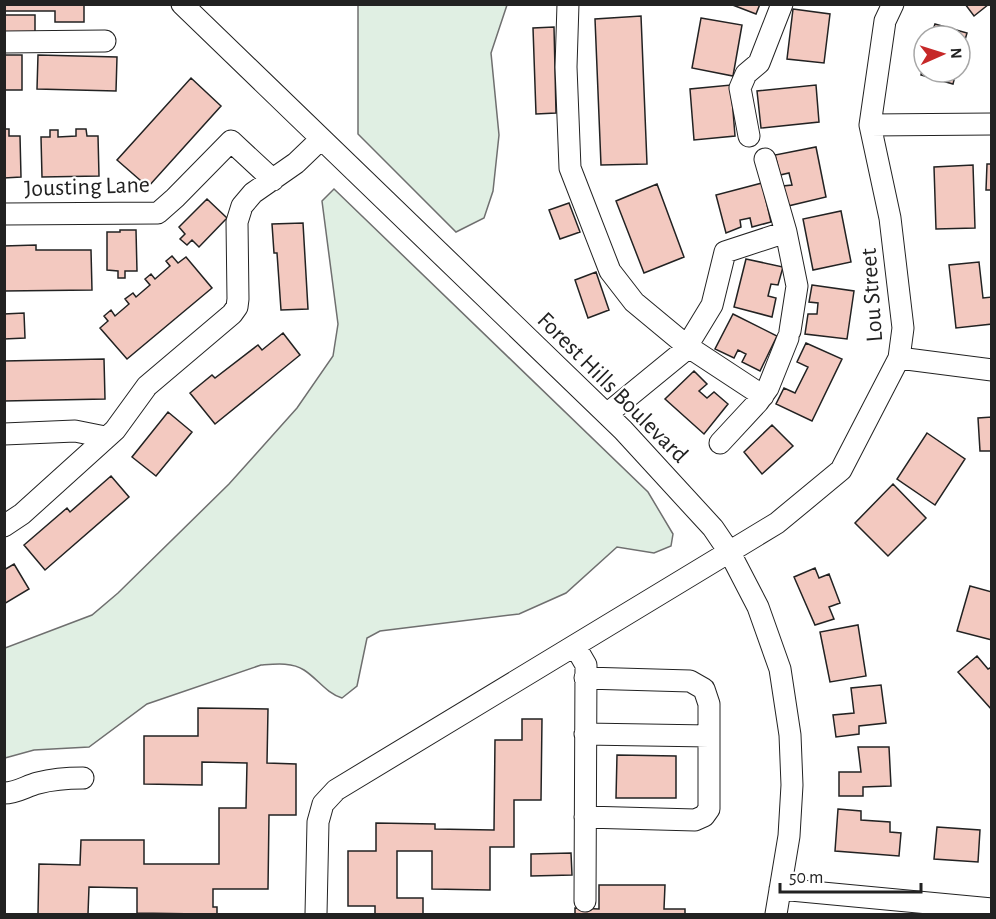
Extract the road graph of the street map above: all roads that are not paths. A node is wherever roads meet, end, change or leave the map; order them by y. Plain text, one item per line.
1 (182, 4) edge
2 (568, 4) edge
3 (782, 4) edge
4 (893, 4) edge
5 (105, 41) dead end
6 (4, 42) edge
7 (992, 124) edge
8 (870, 125) junction
9 (749, 136) dead end
10 (321, 139) junction
11 (765, 159) dead end
12 (273, 180) junction
13 (4, 214) edge
14 (786, 232) junction
15 (687, 346) junction
16 (899, 358) junction
17 (992, 370) edge
18 (763, 396) junction
19 (608, 414) junction
20 (4, 434) edge
21 (105, 437) junction
22 (720, 443) dead end
23 (6, 519) edge
24 (730, 553) junction
25 (575, 646) junction
26 (585, 678) junction
27 (585, 734) junction
28 (709, 736) junction
29 (82, 778) dead end
30 (4, 793) edge
31 (585, 817) junction
32 (780, 889) junction
33 (585, 901) dead end
34 (992, 909) edge
35 (314, 914) edge
36 (776, 915) edge

1 - 10 street, Forest Hills Boulevard
2 - 15 street
3 - 9 street
4 - 8 street, Lou Street
5 - 6 street
7 - 8 street
8 - 16 street, Lou Street
10 - 12 street
10 - 19 street, Forest Hills Boulevard
11 - 14 street
12 - 13 street, Jousting Lane
12 - 21 street
14 - 15 street
14 - 18 street
15 - 18 street
15 - 19 street
16 - 17 street
16 - 24 street, Lou Street
18 - 22 street
19 - 24 street, Forest Hills Boulevard
20 - 21 street
21 - 23 street
24 - 25 street, Lou Street
24 - 32 street, Forest Hills Boulevard
25 - 26 street
25 - 35 street, Lou Street
26 - 27 street
26 - 28 street
27 - 28 street
27 - 31 street
28 - 31 street
29 - 30 street
31 - 33 street
32 - 34 street
32 - 36 street, Forest Hills Boulevard

